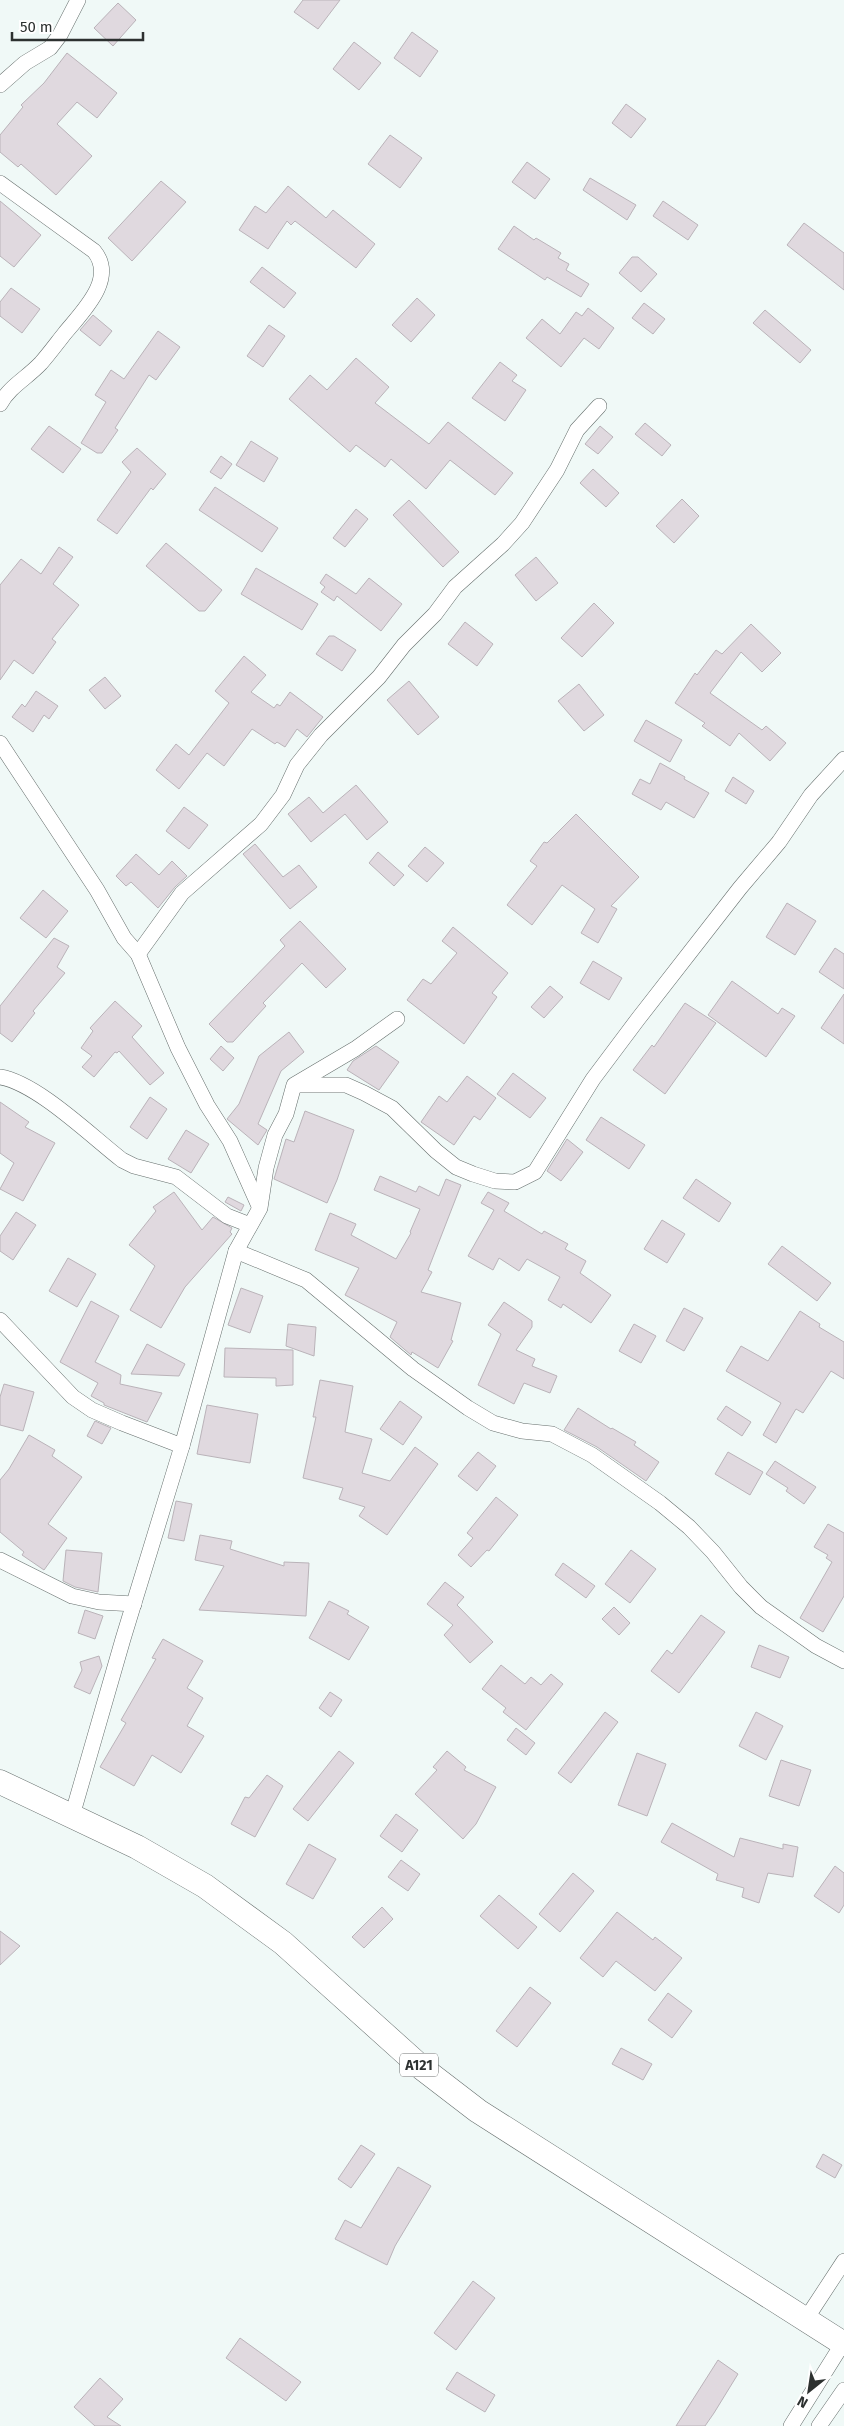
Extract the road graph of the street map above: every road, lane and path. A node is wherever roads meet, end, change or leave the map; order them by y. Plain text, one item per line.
1 (78, 0) edge
2 (0, 85) edge
3 (0, 183) edge
4 (0, 404) edge
5 (599, 406) dead end
6 (0, 743) edge
7 (844, 759) edge
8 (138, 954) junction
9 (397, 1019) dead end
10 (0, 1077) edge
11 (294, 1085) junction
12 (260, 1208) junction
13 (250, 1225) junction
14 (236, 1251) junction
15 (0, 1320) edge
16 (182, 1446) junction
17 (0, 1560) edge
18 (134, 1604) junction
19 (844, 1661) edge
20 (0, 1782) edge
21 (72, 1816) junction
22 (844, 2260) edge
23 (806, 2318) junction
24 (844, 2344) edge
25 (844, 2390) edge
26 (791, 2426) edge
27 (819, 2426) edge

1 - 2 street
3 - 4 street
5 - 8 street
6 - 8 street
7 - 11 street
8 - 12 street
9 - 11 street
10 - 13 street
11 - 12 street
12 - 13 street
13 - 14 street
14 - 16 street
14 - 19 street
15 - 16 street
16 - 18 street
17 - 18 street
18 - 21 street
20 - 21 main road, A121
21 - 23 main road, A121
22 - 23 street
23 - 24 main road, A121
24 - 26 street
25 - 27 street

